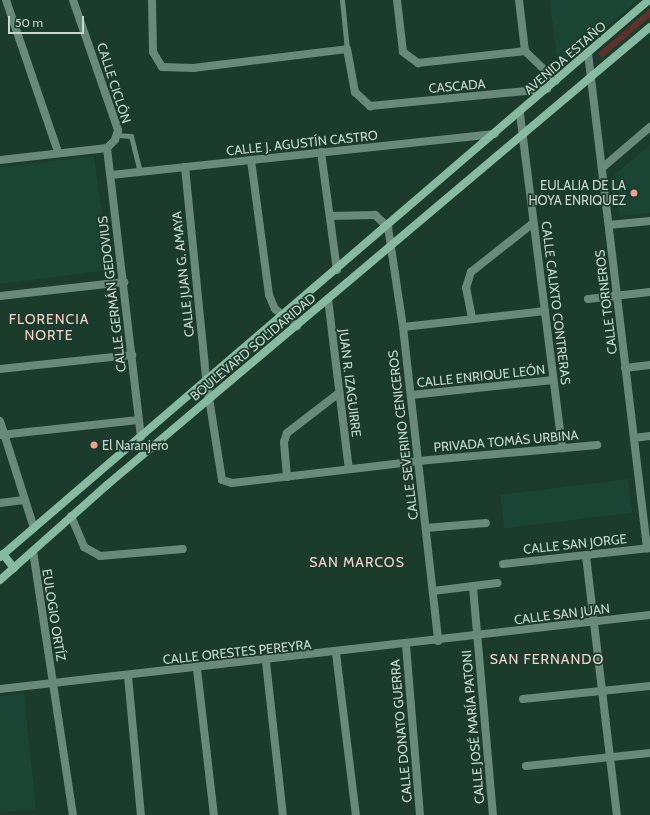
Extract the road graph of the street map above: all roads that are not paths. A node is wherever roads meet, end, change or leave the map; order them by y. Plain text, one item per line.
1 (6, 0) edge
2 (73, 0) edge
3 (152, 0) edge
4 (342, 0) edge
5 (398, 0) edge
6 (518, 0) edge
7 (649, 0) edge
8 (650, 27) edge
9 (347, 49) junction
10 (526, 51) junction
11 (588, 53) junction
12 (591, 77) junction
13 (556, 81) junction
14 (547, 89) junction
15 (520, 114) junction
16 (650, 127) edge
17 (522, 132) junction
18 (117, 134) junction
19 (496, 134) junction
20 (107, 148) junction
21 (58, 152) junction
22 (321, 152) junction
23 (0, 160) edge
24 (251, 160) junction
25 (185, 167) junction
26 (602, 168) junction
27 (140, 172) junction
28 (111, 175) junction
29 (330, 216) junction
30 (650, 221) edge
31 (533, 223) junction
32 (608, 225) junction
33 (388, 227) junction
34 (391, 246) junction
35 (337, 270) junction
36 (124, 282) junction
37 (650, 292) edge
38 (0, 296) edge
39 (617, 296) junction
40 (328, 299) junction
41 (588, 299) dead end
42 (545, 311) junction
43 (282, 315) junction
44 (472, 318) junction
45 (297, 326) junction
46 (403, 326) junction
47 (132, 355) junction
48 (650, 365) edge
49 (625, 368) junction
50 (0, 369) edge
51 (206, 379) junction
52 (553, 380) junction
53 (339, 392) junction
54 (411, 395) junction
55 (210, 398) junction
56 (138, 420) junction
57 (0, 421) edge
58 (2, 435) edge
59 (650, 436) edge
60 (141, 437) junction
61 (634, 438) junction
62 (597, 445) dead end
63 (562, 448) junction
64 (418, 461) junction
65 (349, 469) junction
66 (98, 474) junction
67 (287, 477) junction
68 (107, 484) junction
69 (24, 500) junction
70 (0, 503) edge
71 (71, 516) junction
72 (486, 523) dead end
73 (34, 528) junction
74 (426, 528) junction
75 (648, 548) edge
76 (183, 549) dead end
77 (33, 551) junction
78 (2, 556) edge
79 (586, 556) junction
80 (503, 564) dead end
81 (14, 568) junction
82 (0, 580) edge
83 (498, 583) dead end
84 (473, 587) junction
85 (433, 591) junction
86 (650, 616) edge
87 (594, 622) junction
88 (477, 637) junction
89 (438, 641) junction
90 (406, 645) junction
91 (336, 653) junction
92 (266, 662) junction
93 (197, 669) junction
94 (128, 676) junction
95 (55, 682) junction
96 (650, 686) edge
97 (0, 689) edge
98 (602, 692) junction
99 (523, 699) dead end
100 (650, 753) edge
101 (609, 757) junction
102 (526, 766) dead end
103 (73, 815) edge
104 (142, 815) edge
105 (214, 815) edge
106 (283, 815) edge
107 (356, 815) edge
108 (420, 815) edge
109 (493, 815) edge
110 (617, 815) edge

1 - 21 street
2 - 18 street, CALLE CICLÓN
3 - 9 street
4 - 9 lane
5 - 10 street
6 - 10 street
7 - 11 main road, AVENIDA ESTAÑO
8 - 12 main road
9 - 14 street, CASCADA
10 - 13 street
11 - 12 street, CALLE TORNEROS
11 - 13 main road, AVENIDA ESTAÑO
12 - 17 main road
12 - 26 street, CALLE TORNEROS
13 - 14 main road, AVENIDA ESTAÑO
14 - 15 main road, AVENIDA ESTAÑO
15 - 17 street, CALLE CALIXTO CONTRERAS
15 - 19 main road, AVENIDA ESTAÑO
16 - 26 street
17 - 31 street, CALLE CALIXTO CONTRERAS
17 - 34 main road, BOULEVARD SOLIDARIDAD
18 - 20 street, CALLE CICLÓN
18 - 27 lane
19 - 22 street, CALLE J. AGUSTÍN CASTRO
19 - 33 main road, BOULEVARD SOLIDARIDAD
20 - 21 street
20 - 28 street, CALLE GERMÁN GEDOVIUS
21 - 23 street
22 - 24 street, CALLE J. AGUSTÍN CASTRO
22 - 29 street
24 - 25 street, CALLE J. AGUSTÍN CASTRO
24 - 43 street
25 - 27 street, CALLE J. AGUSTÍN CASTRO
25 - 51 street, CALLE JUAN G. AMAYA
26 - 32 street, CALLE TORNEROS
27 - 28 street, CALLE J. AGUSTÍN CASTRO
28 - 36 street, CALLE GERMÁN GEDOVIUS
29 - 33 street
29 - 35 street
30 - 32 street
31 - 42 street, CALLE CALIXTO CONTRERAS
31 - 44 street
32 - 39 street, CALLE TORNEROS
33 - 34 street, CALLE SEVERINO CENICEROS
33 - 35 main road, BOULEVARD SOLIDARIDAD
34 - 40 main road, BOULEVARD SOLIDARIDAD
34 - 46 street, CALLE SEVERINO CENICEROS
35 - 43 main road, BOULEVARD SOLIDARIDAD
36 - 38 street
36 - 47 street, CALLE GERMÁN GEDOVIUS
37 - 39 street
39 - 41 street
39 - 49 street, CALLE TORNEROS
40 - 45 main road, BOULEVARD SOLIDARIDAD
40 - 53 street, JUAN R. IZAGUIRRE
42 - 44 street
42 - 52 street, CALLE CALIXTO CONTRERAS
43 - 45 street
43 - 51 main road, BOULEVARD SOLIDARIDAD
44 - 46 street
45 - 55 main road, BOULEVARD SOLIDARIDAD
46 - 54 street, CALLE SEVERINO CENICEROS
47 - 50 street
47 - 56 street, CALLE GERMÁN GEDOVIUS
48 - 49 street
49 - 61 street, CALLE TORNEROS
51 - 55 street, CALLE JUAN G. AMAYA
51 - 60 main road, BOULEVARD SOLIDARIDAD
52 - 54 street, CALLE ENRIQUE LEÓN
52 - 63 street, CALLE CALIXTO CONTRERAS
53 - 65 street, JUAN R. IZAGUIRRE
53 - 67 street
54 - 64 street, CALLE SEVERINO CENICEROS
55 - 67 street, CALLE JUAN G. AMAYA
55 - 68 main road, BOULEVARD SOLIDARIDAD
56 - 58 street
56 - 60 street, CALLE GERMÁN GEDOVIUS
57 - 58 street
58 - 69 street
59 - 61 street
60 - 66 main road, BOULEVARD SOLIDARIDAD
61 - 75 street, CALLE TORNEROS
62 - 63 street, PRIVADA TOMÁS URBINA
63 - 64 street, PRIVADA TOMÁS URBINA
64 - 65 street, PRIVADA TOMÁS URBINA
64 - 74 street, CALLE SEVERINO CENICEROS
65 - 67 street, PRIVADA TOMÁS URBINA
66 - 68 main road
66 - 73 main road, BOULEVARD SOLIDARIDAD
68 - 71 main road, BOULEVARD SOLIDARIDAD
69 - 70 street
69 - 73 street
71 - 76 street
71 - 77 main road, BOULEVARD SOLIDARIDAD
72 - 74 street
73 - 78 main road, BOULEVARD SOLIDARIDAD
74 - 85 street, CALLE SEVERINO CENICEROS
75 - 79 street, CALLE SAN JORGE
77 - 81 main road, BOULEVARD SOLIDARIDAD
77 - 95 street, EULOGIO ORTÍZ
78 - 81 main road
79 - 80 street, CALLE SAN JORGE
79 - 87 street
81 - 82 main road, BOULEVARD SOLIDARIDAD
83 - 84 street
84 - 85 street
84 - 88 street, CALLE JOSÉ MARÍA PATONI
85 - 89 street, CALLE SEVERINO CENICEROS
86 - 87 street, CALLE SAN JUAN
87 - 88 street, CALLE SAN JUAN
87 - 98 street
88 - 89 street, CALLE ORESTES PEREYRA
88 - 109 street, CALLE JOSÉ MARÍA PATONI
89 - 90 street, CALLE ORESTES PEREYRA
90 - 91 street, CALLE ORESTES PEREYRA
90 - 108 street, CALLE DONATO GUERRA
91 - 92 street, CALLE ORESTES PEREYRA
91 - 107 street
92 - 93 street, CALLE ORESTES PEREYRA
92 - 106 street
93 - 94 street, CALLE ORESTES PEREYRA
93 - 105 street
94 - 95 street, CALLE ORESTES PEREYRA
94 - 104 street
95 - 97 street, CALLE ORESTES PEREYRA
95 - 103 street, EULOGIO ORTÍZ
96 - 98 street
98 - 99 street
98 - 101 street
100 - 101 street
101 - 102 street
101 - 110 street

